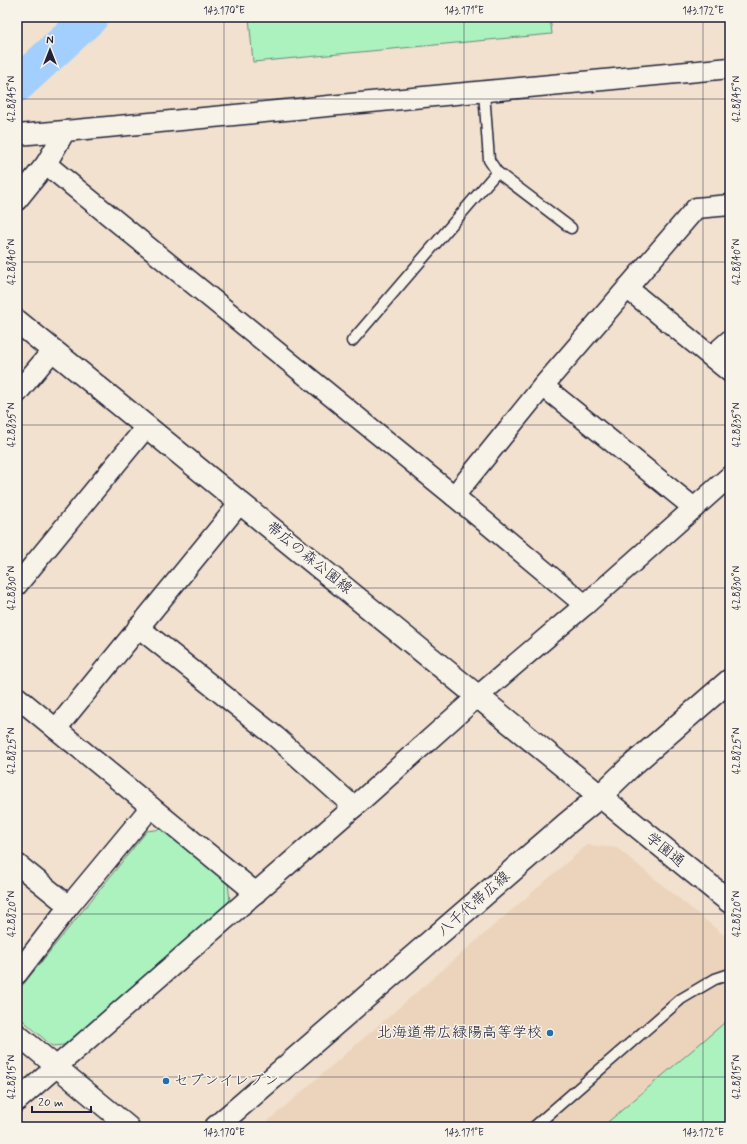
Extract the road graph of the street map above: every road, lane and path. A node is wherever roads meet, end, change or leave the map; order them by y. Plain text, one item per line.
1 (730, 68) edge
2 (484, 92) junction
3 (65, 131) junction
4 (17, 135) edge
5 (46, 164) junction
6 (497, 172) junction
7 (17, 200) edge
8 (730, 205) edge
9 (571, 228) dead end
10 (627, 288) junction
11 (17, 321) edge
12 (730, 340) edge
13 (352, 341) dead end
14 (53, 350) junction
15 (712, 356) junction
16 (730, 372) edge
17 (543, 386) junction
18 (17, 393) edge
19 (147, 426) junction
20 (730, 476) edge
21 (454, 496) junction
22 (240, 503) junction
23 (694, 508) junction
24 (17, 585) edge
25 (585, 605) junction
26 (138, 627) junction
27 (730, 680) edge
28 (478, 696) junction
29 (17, 697) edge
30 (56, 729) junction
31 (599, 797) junction
32 (151, 807) junction
33 (354, 807) junction
34 (17, 864) edge
35 (256, 893) junction
36 (727, 894) edge
37 (69, 906) junction
38 (17, 974) edge
39 (730, 974) edge
40 (17, 1034) edge
41 (56, 1068) junction
42 (17, 1101) edge
43 (129, 1127) edge
44 (216, 1127) edge
45 (534, 1127) edge

1 - 2 street
2 - 3 street
2 - 6 lane
3 - 4 street
3 - 5 street
5 - 7 street
5 - 21 street
6 - 9 lane
6 - 13 lane
8 - 10 street
10 - 15 street
10 - 17 street
11 - 14 main road, 帯広の森公園線
12 - 15 street
14 - 18 street
14 - 19 main road, 帯広の森公園線
15 - 16 street
17 - 21 street
17 - 23 street
19 - 22 main road, 帯広の森公園線
19 - 24 street
20 - 23 street
21 - 25 street
22 - 26 street
22 - 28 main road, 帯広の森公園線
23 - 25 street
25 - 28 street
26 - 30 street
26 - 33 street
27 - 31 main road, 八千代帯広線
28 - 31 main road, 帯広の森公園線
28 - 33 street
29 - 30 street
30 - 32 street
31 - 36 main road, 学園通
31 - 44 main road, 八千代帯広線
32 - 35 street
32 - 37 street
33 - 35 street
34 - 37 street
35 - 41 street
37 - 38 street
39 - 45 lane
40 - 41 street
41 - 42 street
41 - 43 street

